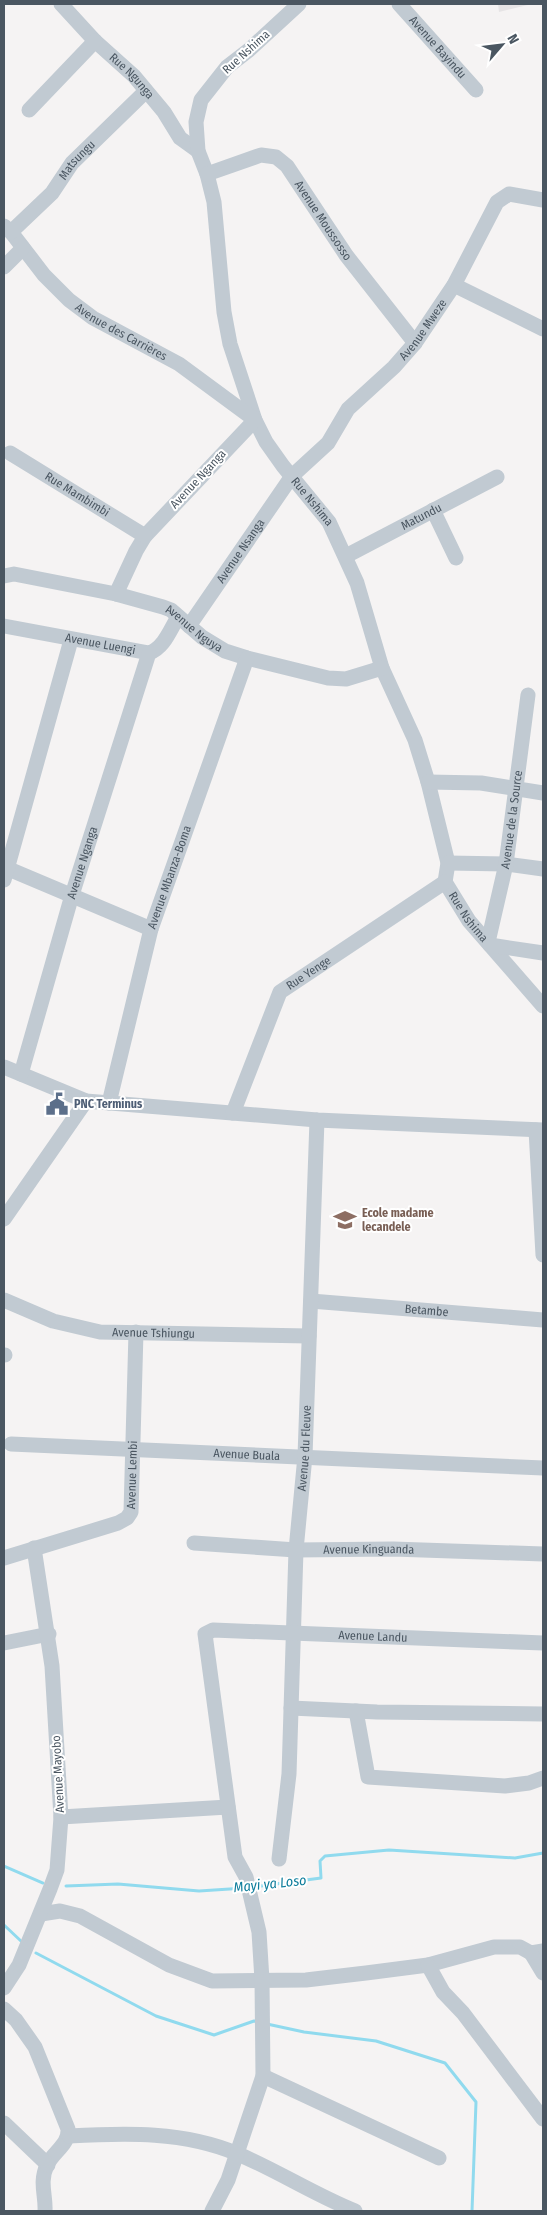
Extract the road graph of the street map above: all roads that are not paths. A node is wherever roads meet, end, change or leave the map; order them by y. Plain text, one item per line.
1 (62, 4) edge
2 (299, 4) edge
3 (400, 4) edge
4 (95, 41) junction
5 (476, 90) dead end
6 (146, 91) junction
7 (29, 110) dead end
8 (198, 151) junction
9 (207, 174) junction
10 (543, 200) edge
11 (7, 229) edge
12 (23, 248) junction
13 (4, 267) edge
14 (454, 285) junction
15 (543, 329) edge
16 (415, 343) junction
17 (255, 420) junction
18 (10, 453) dead end
19 (292, 476) junction
20 (498, 477) dead end
21 (433, 510) junction
22 (145, 536) junction
23 (346, 556) junction
24 (456, 558) dead end
25 (4, 576) edge
26 (116, 594) junction
27 (184, 622) junction
28 (4, 626) edge
29 (71, 640) junction
30 (149, 653) junction
31 (247, 658) junction
32 (382, 668) junction
33 (528, 695) dead end
34 (428, 782) junction
35 (516, 788) junction
36 (543, 793) edge
37 (448, 863) junction
38 (506, 864) junction
39 (543, 870) edge
40 (5, 872) edge
41 (445, 882) junction
42 (72, 895) junction
43 (151, 928) junction
44 (489, 943) junction
45 (543, 953) edge
46 (543, 1006) edge
47 (4, 1067) edge
48 (22, 1074) junction
49 (86, 1101) junction
50 (109, 1103) junction
51 (233, 1113) junction
52 (317, 1120) junction
53 (540, 1130) edge
54 (4, 1219) edge
55 (543, 1255) edge
56 (4, 1300) edge
57 (311, 1301) junction
58 (543, 1320) edge
59 (136, 1332) junction
60 (309, 1336) junction
61 (11, 1444) dead end
62 (132, 1449) junction
63 (305, 1456) junction
64 (543, 1468) edge
65 (194, 1544) dead end
66 (34, 1548) junction
67 (296, 1550) junction
68 (543, 1554) edge
69 (4, 1558) edge
70 (49, 1634) junction
71 (292, 1634) junction
72 (543, 1643) edge
73 (4, 1644) edge
74 (291, 1708) junction
75 (356, 1711) junction
76 (543, 1714) edge
77 (543, 1778) edge
78 (228, 1808) junction
79 (61, 1817) junction
80 (279, 1859) dead end
81 (40, 1914) junction
82 (537, 1952) edge
83 (428, 1965) junction
84 (543, 1973) edge
85 (262, 1980) junction
86 (4, 1988) edge
87 (4, 2009) edge
88 (263, 2076) junction
89 (543, 2120) edge
90 (4, 2123) edge
91 (69, 2136) junction
92 (238, 2154) junction
93 (439, 2158) dead end
94 (48, 2165) junction
95 (328, 2206) edge
96 (45, 2211) edge
97 (212, 2211) edge
98 (354, 2211) edge

1 - 4 street, Rue Ngunga
2 - 8 street, Rue Nshima
3 - 5 street, Avenue Bayindu
4 - 6 street, Rue Ngunga
4 - 7 street
6 - 8 street, Rue Ngunga
6 - 11 street, Matsungu
8 - 9 street, Rue Nshima
9 - 16 street, Avenue Moussosso
9 - 17 street, Rue Nshima
10 - 14 street, Avenue Mweze
11 - 12 street, Avenue des Carrières
12 - 13 street
12 - 17 street, Avenue des Carrières
14 - 15 street
14 - 16 street, Avenue Mweze
16 - 19 street, Avenue Mweze
17 - 19 street, Rue Nshima
17 - 22 street, Avenue Nganga
18 - 22 street, Rue Mambimbi
19 - 23 street, Rue Nshima
19 - 27 street, Avenue Nsanga
20 - 21 street, Matundu
21 - 23 street, Matundu
21 - 24 street
22 - 26 street, Avenue Nganga
23 - 32 street, Rue Nshima
25 - 26 street, Avenue Nguya
26 - 27 street, Avenue Nguya
27 - 30 street, Avenue Luengi
27 - 31 street, Avenue Nguya
28 - 29 street, Avenue Luengi
29 - 30 street, Avenue Luengi
29 - 40 street
30 - 42 street, Avenue Nganga
31 - 32 street, Avenue Nguya
31 - 43 street, Avenue Mbanza-Boma
32 - 34 street, Rue Nshima
33 - 35 street, Avenue de la Source
34 - 35 street
34 - 37 street, Rue Nshima
35 - 36 street
35 - 38 street, Avenue de la Source
37 - 38 street
37 - 41 street, Rue Nshima
38 - 39 street
38 - 44 street, Avenue de la Source
40 - 42 street
41 - 44 street, Rue Nshima
41 - 51 street, Rue Yenge
42 - 43 street
42 - 48 street, Avenue Nganga
43 - 50 street, Avenue Mbanza-Boma
44 - 45 street
44 - 46 street, Rue Nshima
47 - 48 street
48 - 49 street
49 - 50 street
49 - 54 street
50 - 51 street
51 - 52 street
52 - 53 street
52 - 57 street, Avenue du Fleuve
53 - 55 street
56 - 59 street, Avenue Tshiungu
57 - 58 street, Betambe
57 - 60 street, Avenue du Fleuve
59 - 60 street, Avenue Tshiungu
59 - 62 street, Avenue Lembi
60 - 63 street, Avenue du Fleuve
61 - 62 street, Avenue Buala
62 - 63 street, Avenue Buala
62 - 66 street, Avenue Lembi
63 - 64 street, Avenue Buala
63 - 67 street, Avenue du Fleuve
65 - 67 street, Avenue Kinguanda
66 - 69 street, Avenue Lembi
66 - 70 street, Avenue Mayobo
67 - 68 street, Avenue Kinguanda
67 - 71 street, Avenue du Fleuve
70 - 73 street
70 - 79 street, Avenue Mayobo
71 - 72 street, Avenue Landu
71 - 74 street, Avenue du Fleuve
71 - 78 street, Avenue Landu
74 - 75 street
74 - 80 street, Avenue du Fleuve
75 - 76 street
75 - 77 street
78 - 79 street
78 - 85 street
79 - 81 street, Avenue Mayobo
81 - 85 street
81 - 86 street, Avenue Mayobo
82 - 83 street
82 - 84 street
83 - 85 street
83 - 89 street
85 - 88 street
87 - 91 street
88 - 92 street
88 - 93 street
90 - 94 street
91 - 92 street
91 - 94 street
92 - 95 street
92 - 97 street
94 - 96 street
95 - 98 street

